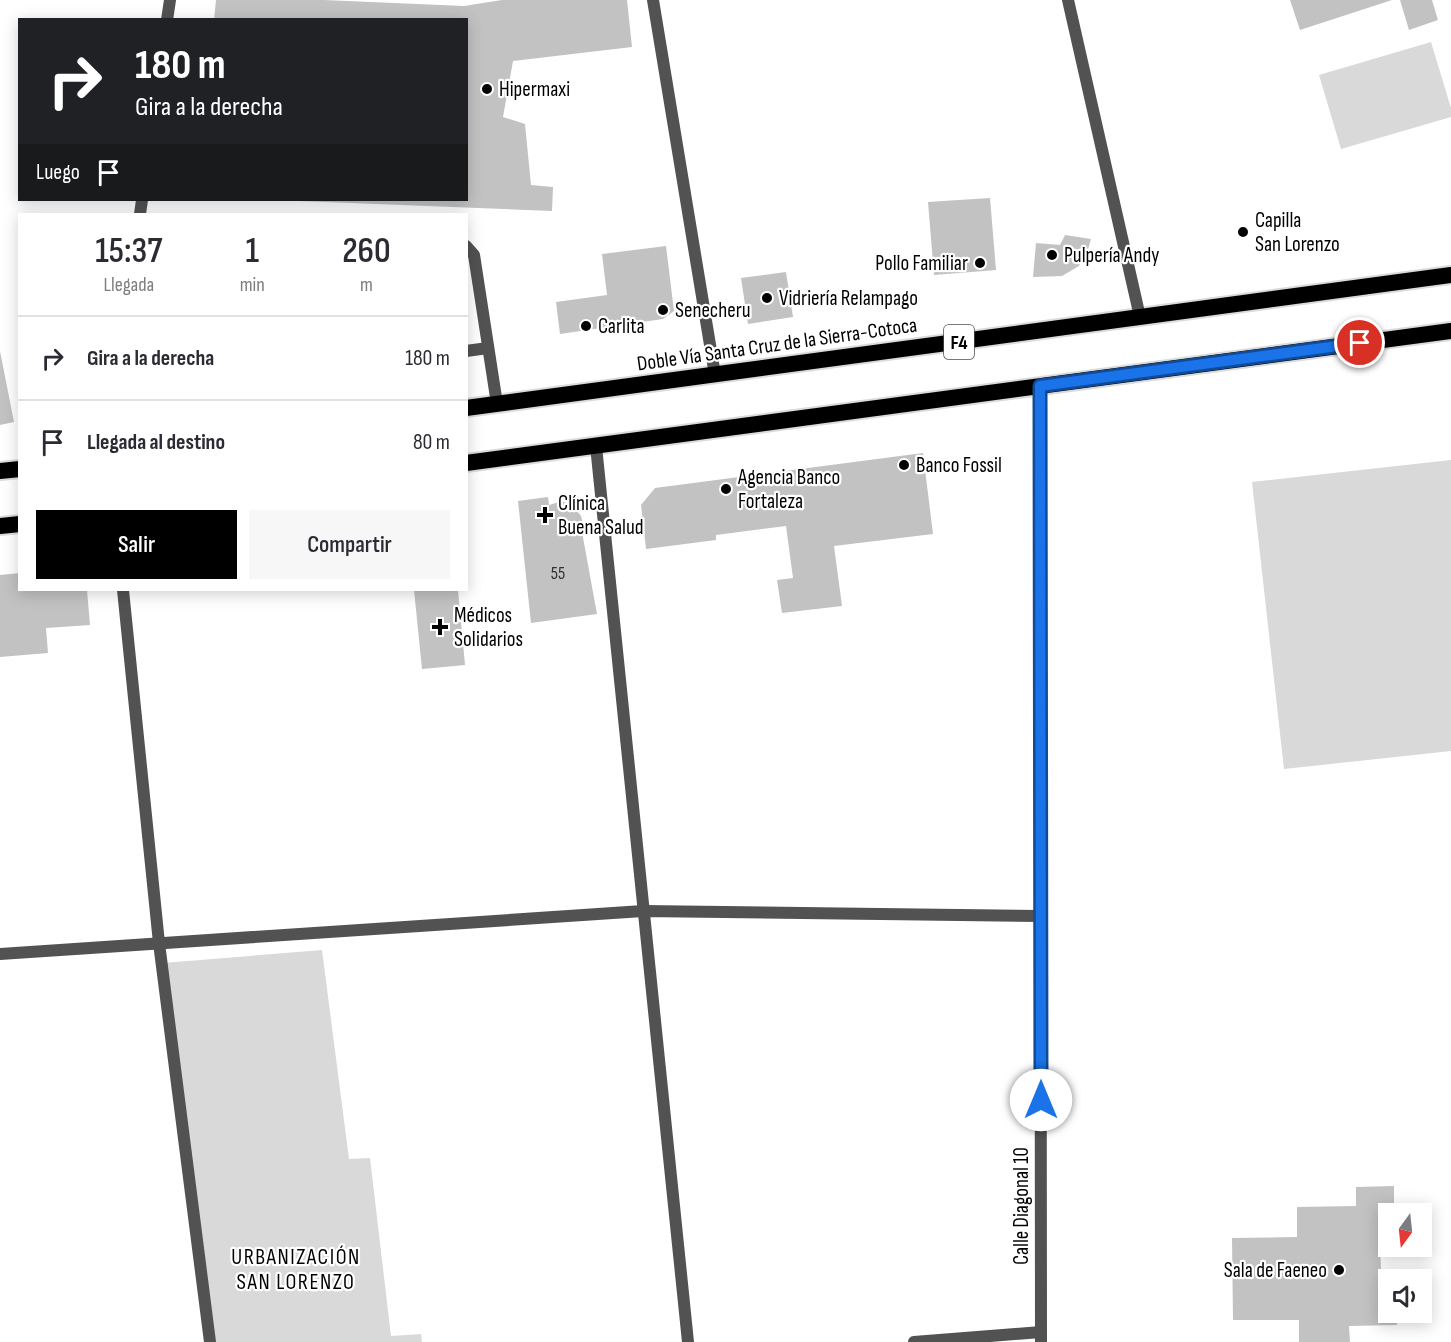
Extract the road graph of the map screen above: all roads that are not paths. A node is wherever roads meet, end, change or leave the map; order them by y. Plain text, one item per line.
1 (170, 0) edge
2 (654, 0) edge
3 (1068, 0) edge
4 (167, 18) edge
5 (468, 248) edge
6 (1451, 275) edge
7 (1140, 318) junction
8 (1451, 331) edge
9 (488, 348) junction
10 (468, 351) edge
11 (715, 375) junction
12 (1040, 386) junction
13 (497, 404) junction
14 (468, 408) edge
15 (596, 446) junction
16 (468, 463) edge
17 (18, 469) edge
18 (0, 471) edge
19 (18, 524) edge
20 (0, 526) edge
21 (123, 591) edge
22 (643, 911) junction
23 (1041, 916) junction
24 (159, 943) junction
25 (0, 954) edge
26 (1041, 1337) edge
27 (210, 1342) edge
28 (688, 1342) edge
29 (914, 1342) edge

1 - 4 street
2 - 11 street
3 - 7 street
5 - 9 street
6 - 7 highway, Doble Vía Santa Cruz de la Sierra-Cotoca / F4
7 - 11 highway, Doble Vía Santa Cruz de la Sierra-Cotoca / F4
8 - 12 highway
9 - 10 street
9 - 13 street
11 - 13 highway, Doble Vía Santa Cruz de la Sierra-Cotoca / F4
12 - 15 highway
12 - 23 street, Calle Diagonal 10
13 - 14 highway, Doble Vía Santa Cruz de la Sierra-Cotoca / F4
15 - 16 highway
15 - 22 street
17 - 18 highway
19 - 20 highway
21 - 24 street
22 - 23 street
22 - 24 street
22 - 28 street
23 - 26 street, Calle Diagonal 10
24 - 25 street
24 - 27 street
26 - 29 street

